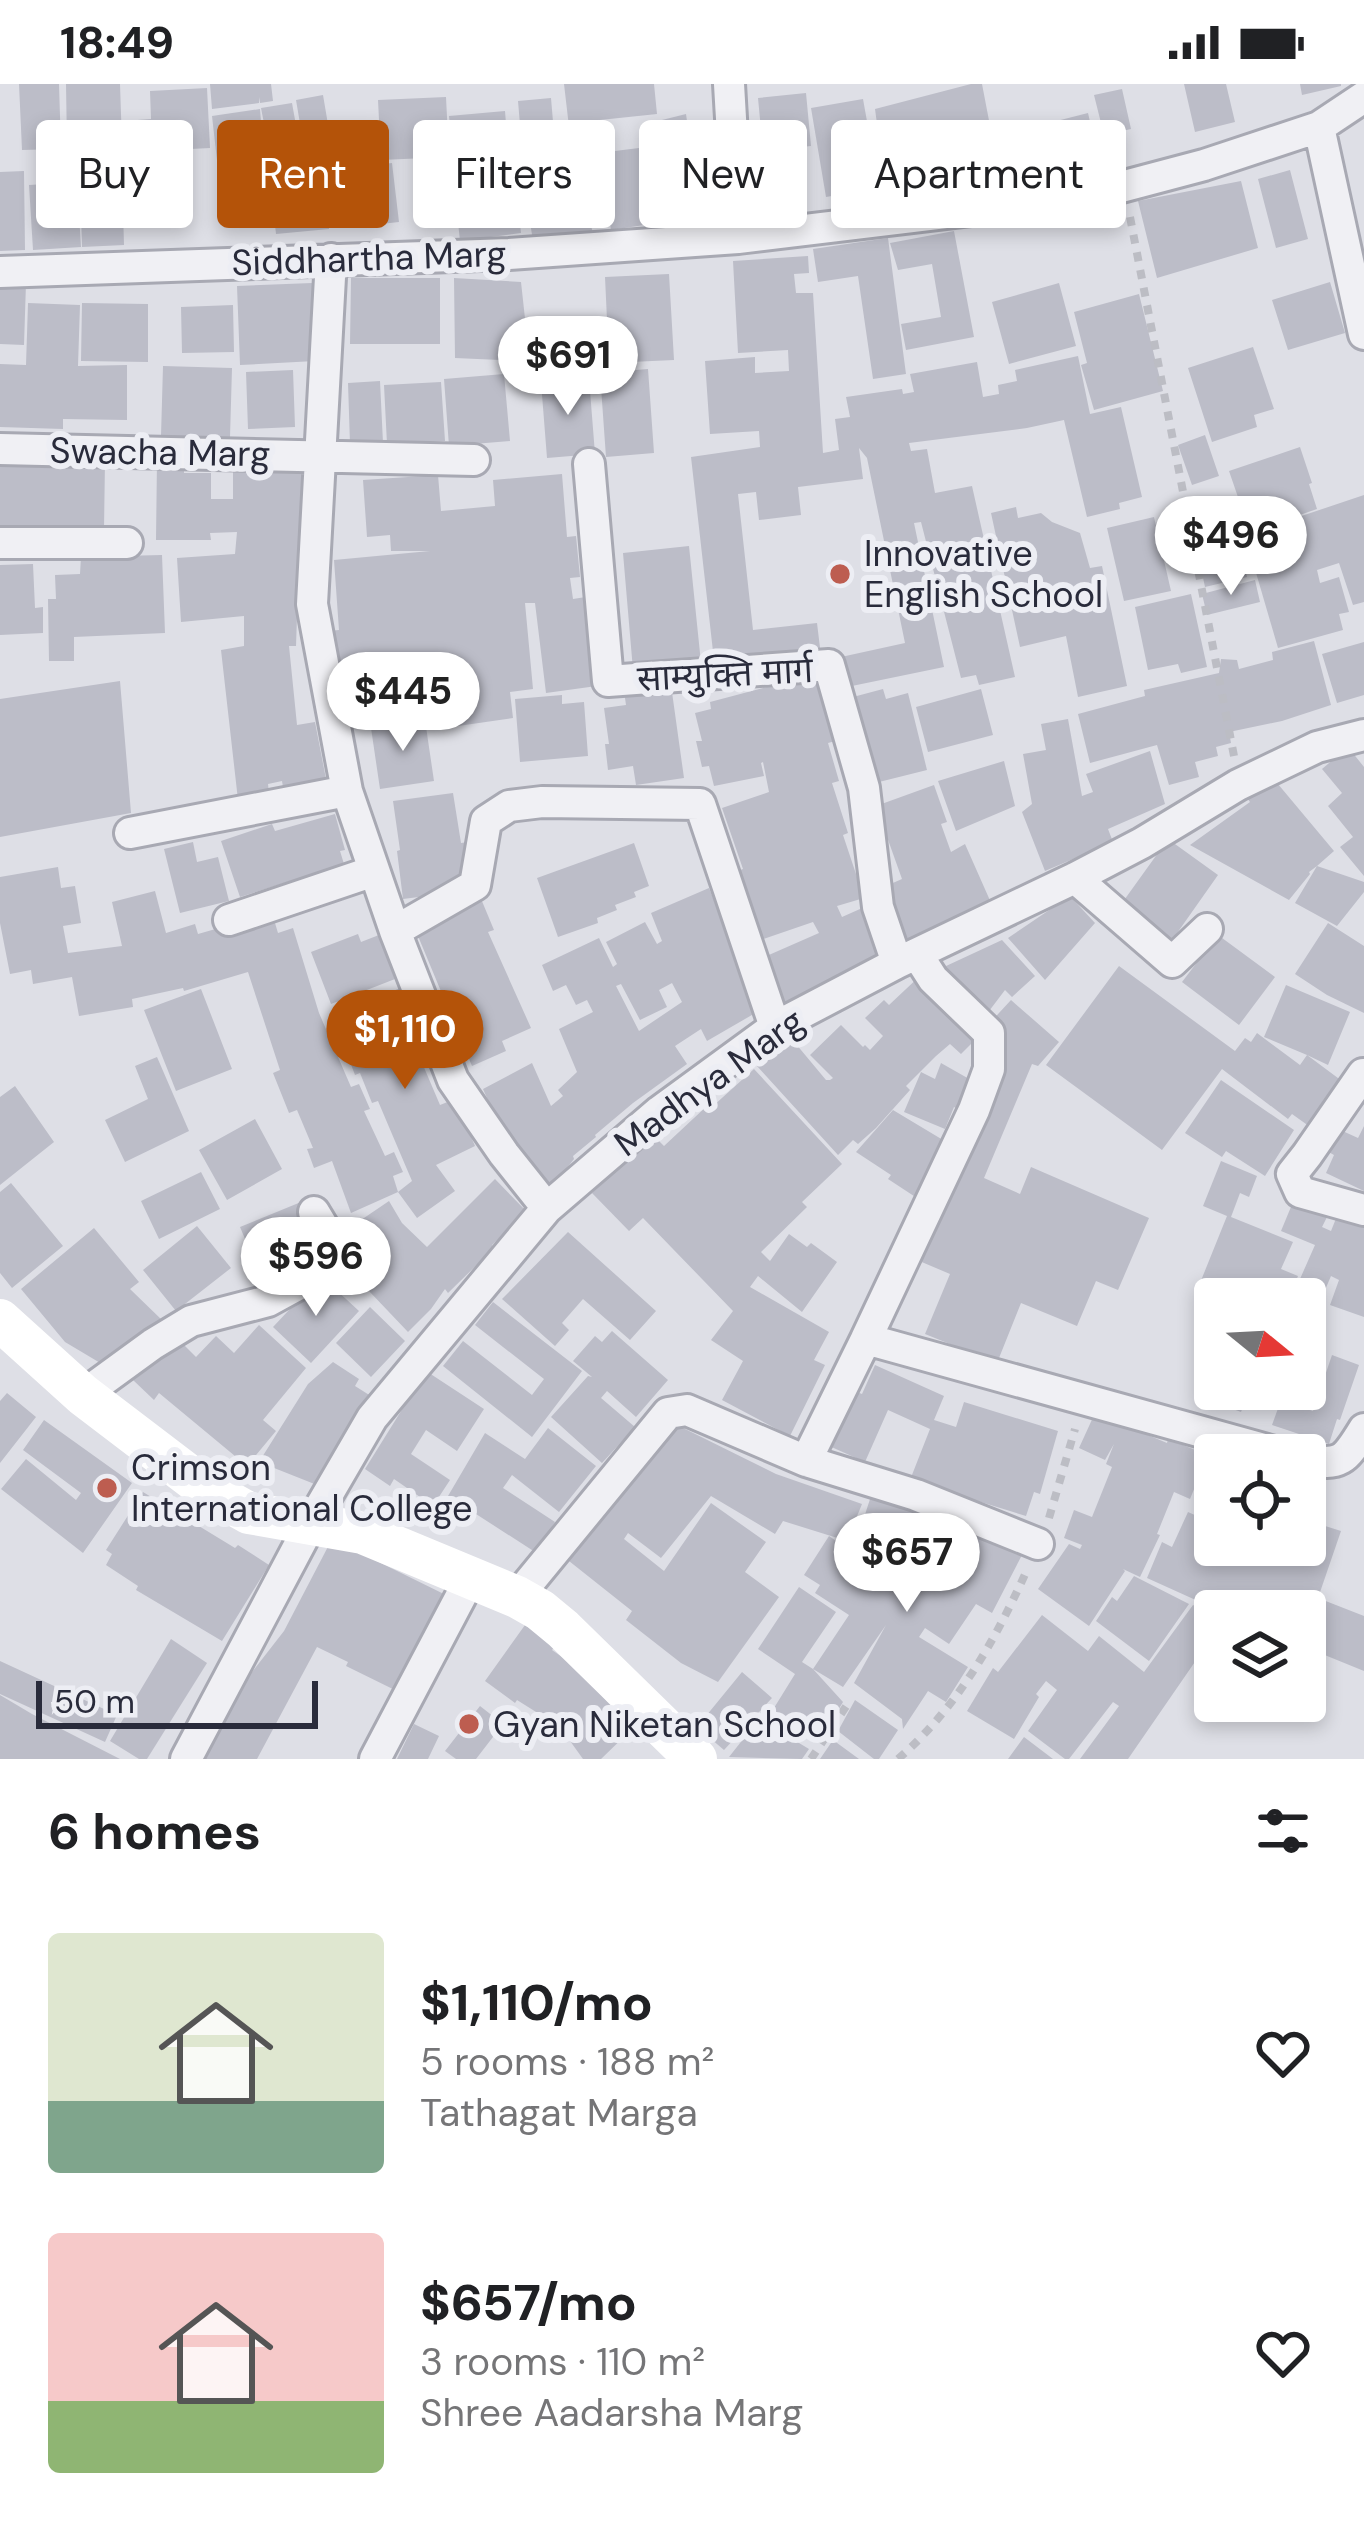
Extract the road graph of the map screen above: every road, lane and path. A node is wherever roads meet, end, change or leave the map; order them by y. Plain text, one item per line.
1 (729, 84) edge
2 (1364, 97) edge
3 (1319, 127) junction
4 (1126, 186) edge
5 (1126, 191) edge
6 (831, 227) edge
7 (737, 238) junction
8 (332, 259) junction
9 (0, 272) edge
10 (1364, 334) edge
11 (0, 448) edge
12 (320, 456) junction
13 (474, 460) dead end
14 (589, 464) dead end
15 (0, 543) edge
16 (127, 543) dead end
17 (1364, 735) edge
18 (1238, 785) junction
19 (347, 791) junction
20 (130, 833) dead end
21 (374, 871) junction
22 (1075, 878) junction
23 (229, 920) dead end
24 (1208, 929) dead end
25 (395, 931) junction
26 (907, 958) junction
27 (775, 1027) junction
28 (1363, 1074) edge
29 (547, 1208) junction
30 (1364, 1210) edge
31 (314, 1212) dead end
32 (0, 1320) edge
33 (866, 1339) junction
34 (83, 1395) junction
35 (1084, 1399) junction
36 (1364, 1430) edge
37 (1210, 1434) edge
38 (806, 1461) junction
39 (1326, 1463) edge
40 (311, 1523) junction
41 (1038, 1544) junction
42 (471, 1577) junction
43 (517, 1597) junction
44 (847, 1705) dead end
45 (186, 1759) edge
46 (375, 1759) edge
47 (696, 1759) edge
48 (811, 1759) edge
49 (898, 1759) edge

1 - 7 street
2 - 3 street, Siddhartha Marg
3 - 4 street, Siddhartha Marg
3 - 10 street
5 - 18 path
6 - 7 street, Siddhartha Marg
7 - 8 street, Siddhartha Marg
8 - 9 street, Siddhartha Marg
8 - 12 street
11 - 12 street, Swacha Marg
12 - 13 street, Swacha Marg
12 - 19 street
14 - 26 street, साम्युक्ति मार्ग
15 - 16 street
17 - 18 street, Madhya Marg
18 - 22 street, Madhya Marg
19 - 20 street
19 - 21 street
21 - 23 street
21 - 25 street
22 - 24 street
22 - 26 street, Madhya Marg
25 - 27 street
25 - 29 street
26 - 27 street, Madhya Marg
26 - 33 street
27 - 29 street, Madhya Marg
28 - 30 street
29 - 40 street, Madhya Marg
31 - 34 street
32 - 34 main road
33 - 35 street
33 - 38 street
34 - 40 main road
35 - 37 street
35 - 41 path
36 - 39 street
38 - 41 street
38 - 43 street
40 - 42 main road
40 - 45 street, Madhya Marg
41 - 49 path
42 - 43 main road
42 - 46 street
43 - 47 main road
44 - 48 path

